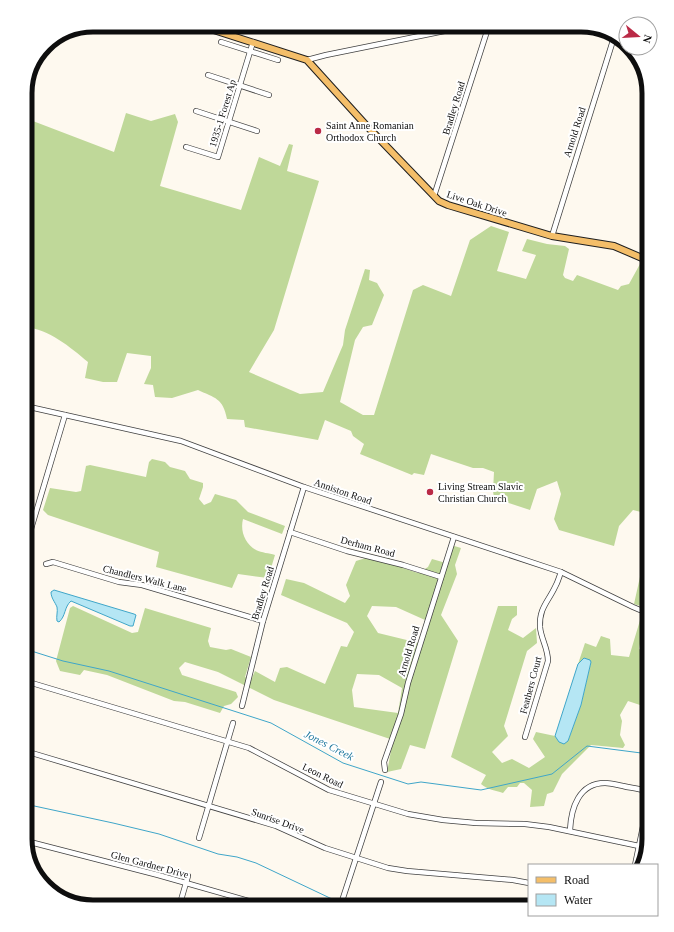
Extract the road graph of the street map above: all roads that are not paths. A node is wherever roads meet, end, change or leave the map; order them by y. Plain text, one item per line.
1 (221, 32) edge
2 (439, 32) edge
3 (487, 32) edge
4 (613, 41) edge
5 (221, 42) dead end
6 (253, 42) junction
7 (250, 51) junction
8 (278, 60) dead end
9 (307, 60) junction
10 (208, 75) dead end
11 (240, 86) junction
12 (269, 95) dead end
13 (196, 111) dead end
14 (229, 122) junction
15 (257, 131) dead end
16 (186, 147) dead end
17 (434, 196) junction
18 (552, 236) junction
19 (642, 258) edge
20 (32, 408) edge
21 (65, 415) junction
22 (304, 487) junction
23 (32, 526) edge
24 (290, 532) junction
25 (454, 537) junction
26 (46, 564) dead end
27 (561, 572) junction
28 (441, 577) junction
29 (642, 610) edge
30 (263, 621) junction
31 (32, 683) edge
32 (242, 706) dead end
33 (233, 723) dead end
34 (525, 737) dead end
35 (227, 741) junction
36 (32, 753) edge
37 (385, 770) dead end
38 (381, 782) dead end
39 (642, 790) edge
40 (374, 805) junction
41 (208, 806) junction
42 (570, 830) junction
43 (642, 831) edge
44 (199, 838) dead end
45 (32, 843) edge
46 (639, 846) junction
47 (356, 858) junction
48 (635, 864) edge
49 (188, 876) dead end
50 (528, 883) edge
51 (186, 884) junction
52 (181, 900) edge
53 (244, 900) edge
54 (342, 900) edge

1 - 6 main road
2 - 9 street
3 - 17 street, Bradley Road
4 - 18 street, Arnold Road
5 - 7 street
6 - 7 street, 1935-1 Forest Ap
6 - 9 main road
7 - 8 street
7 - 11 street, 1935-1 Forest Ap
9 - 17 main road, Live Oak Drive
10 - 11 street
11 - 12 street
11 - 14 street, 1935-1 Forest Ap
13 - 14 street
14 - 15 street
14 - 16 street, 1935-1 Forest Ap
17 - 18 main road, Live Oak Drive
18 - 19 main road, Live Oak Drive
20 - 21 street, Anniston Road
21 - 22 street, Anniston Road
21 - 23 street
22 - 24 street, Bradley Road
22 - 25 street, Anniston Road
24 - 28 street, Derham Road
24 - 30 street, Bradley Road
25 - 27 street, Anniston Road
25 - 28 street, Arnold Road
26 - 30 street, Chandlers Walk Lane
27 - 29 street, Anniston Road
27 - 34 street, Feathers Court
28 - 37 street, Arnold Road
30 - 32 street, Bradley Road
31 - 35 street, Leon Road
33 - 35 street
35 - 40 street, Leon Road
35 - 41 street
36 - 41 street, Sunrise Drive
38 - 40 street
39 - 42 street
40 - 42 street, Leon Road
40 - 47 street
41 - 44 street
41 - 47 street, Sunrise Drive
42 - 46 street, Leon Road
43 - 46 street
45 - 51 street, Glen Gardner Drive
46 - 48 street
47 - 50 street, Sunrise Drive
47 - 54 street
49 - 51 street
51 - 52 street
51 - 53 street, Glen Gardner Drive

